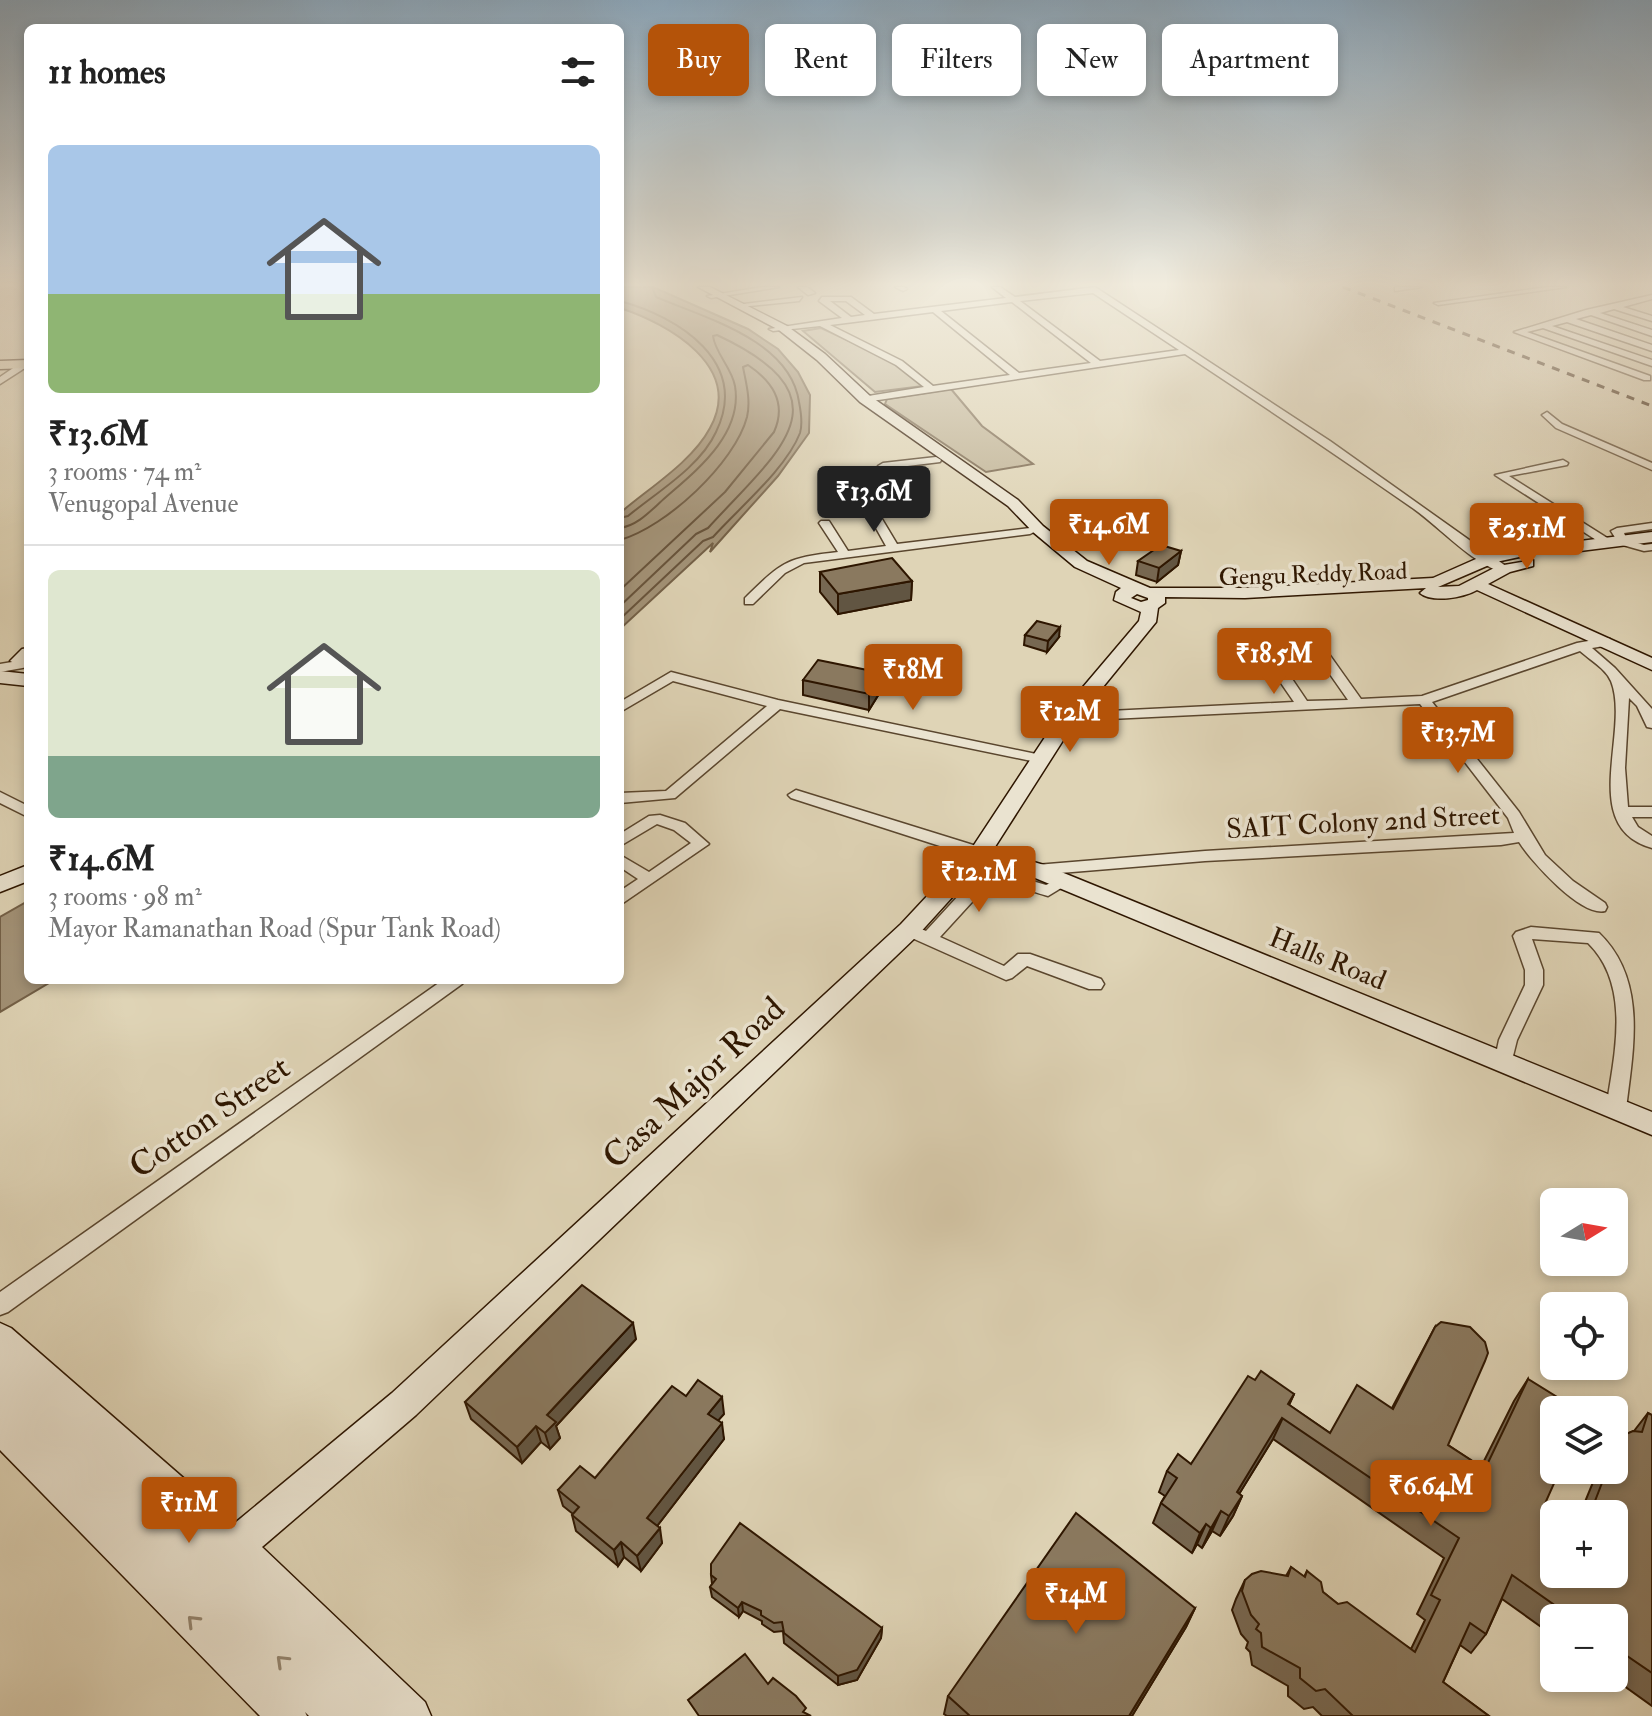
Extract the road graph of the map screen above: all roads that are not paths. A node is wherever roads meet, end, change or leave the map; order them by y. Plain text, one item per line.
1 (22, 367) edge
2 (825, 367) edge
3 (832, 367) edge
4 (904, 367) edge
5 (1006, 367) edge
6 (1069, 367) edge
7 (1211, 367) edge
8 (1626, 367) edge
9 (1650, 374) edge
10 (1016, 375) junction
11 (0, 381) edge
12 (930, 388) junction
13 (865, 399) junction
14 (1547, 415) dead end
15 (936, 460) junction
16 (1563, 463) dead end
17 (883, 466) dead end
18 (1652, 467) edge
19 (862, 494) dead end
20 (825, 523) dead end
21 (1652, 526) edge
22 (1030, 531) junction
23 (1652, 537) edge
24 (1615, 543) junction
25 (1580, 546) junction
26 (1652, 547) edge
27 (894, 550) junction
28 (846, 556) junction
29 (1485, 559) junction
30 (1504, 569) junction
31 (1448, 578) junction
32 (1479, 587) junction
33 (1123, 599) junction
34 (749, 601) dead end
35 (1146, 608) junction
36 (1583, 641) junction
37 (1319, 650) dead end
38 (0, 660) edge
39 (24, 661) edge
40 (24, 662) edge
41 (24, 662) edge
42 (1652, 665) edge
43 (1277, 667) dead end
44 (0, 668) edge
45 (0, 677) edge
46 (1617, 678) junction
47 (1424, 700) junction
48 (1357, 703) junction
49 (777, 704) junction
50 (624, 705) edge
51 (1303, 706) junction
52 (1068, 717) junction
53 (1652, 724) edge
54 (1041, 759) junction
55 (796, 795) dead end
56 (0, 797) edge
57 (624, 798) edge
58 (24, 810) edge
59 (1622, 812) junction
60 (1652, 812) edge
61 (1523, 836) junction
62 (624, 838) edge
63 (1652, 843) edge
64 (976, 856) junction
65 (24, 858) edge
66 (624, 863) edge
67 (1032, 868) junction
68 (0, 869) edge
69 (24, 874) edge
70 (649, 879) junction
71 (1063, 882) junction
72 (0, 885) edge
73 (624, 896) edge
74 (1599, 907) dead end
75 (919, 934) junction
76 (450, 984) edge
77 (1095, 984) dead end
78 (1503, 1063) junction
79 (1616, 1109) junction
80 (1652, 1124) edge
81 (0, 1305) edge
82 (0, 1338) edge
83 (0, 1361) edge
84 (0, 1393) edge
85 (0, 1426) edge
86 (235, 1546) junction
87 (287, 1716) edge
88 (337, 1716) edge
89 (380, 1716) edge
90 (411, 1716) edge

1 - 11 street
2 - 15 main road
3 - 13 main road
4 - 12 street
5 - 10 street
6 - 10 street
7 - 29 street
8 - 9 street
10 - 12 street
12 - 13 street
13 - 35 main road
14 - 18 street
15 - 17 street
15 - 22 main road
16 - 24 street
19 - 27 street
20 - 28 street
21 - 24 street
22 - 27 street
22 - 33 main road
23 - 24 main road, Gengu Reddy Road
24 - 25 main road, Gengu Reddy Road
24 - 26 street
25 - 29 main road, Gengu Reddy Road
25 - 30 main road
27 - 28 street
28 - 34 street
29 - 30 street
29 - 31 main road, Gengu Reddy Road
30 - 32 main road
31 - 32 main road
31 - 35 main road
32 - 35 main road, Gengu Reddy Road
32 - 36 main road
33 - 35 main road
33 - 35 main road
35 - 52 main road, Casa Major Road
36 - 42 main road
36 - 46 street
36 - 47 street
37 - 48 street
38 - 39 street
40 - 44 street
41 - 45 main road
43 - 51 street
46 - 53 street
46 - 59 street
47 - 48 street
47 - 61 street, SAIT Colony 2nd Street
48 - 51 street
49 - 50 street
49 - 54 street
49 - 57 street
51 - 52 street
52 - 54 main road, Casa Major Road
54 - 64 main road, Casa Major Road
55 - 64 street
56 - 58 street
59 - 60 street
59 - 63 street
61 - 67 street, SAIT Colony 2nd Street
61 - 74 street
62 - 70 street
64 - 67 main road
64 - 67 main road, Halls Road
64 - 75 main road, Casa Major Road
65 - 68 main road
66 - 70 street
67 - 71 main road, Halls Road
69 - 72 main road
70 - 73 street
71 - 75 street
71 - 78 main road, Halls Road
75 - 77 street
75 - 86 main road, Casa Major Road
76 - 81 street, Cotton Street
78 - 79 main road, Halls Road
78 - 79 street
79 - 80 main road, Halls Road
82 - 86 main road
83 - 89 main road
88 -> 84 main road
87 -> 85 main road
86 - 90 main road

